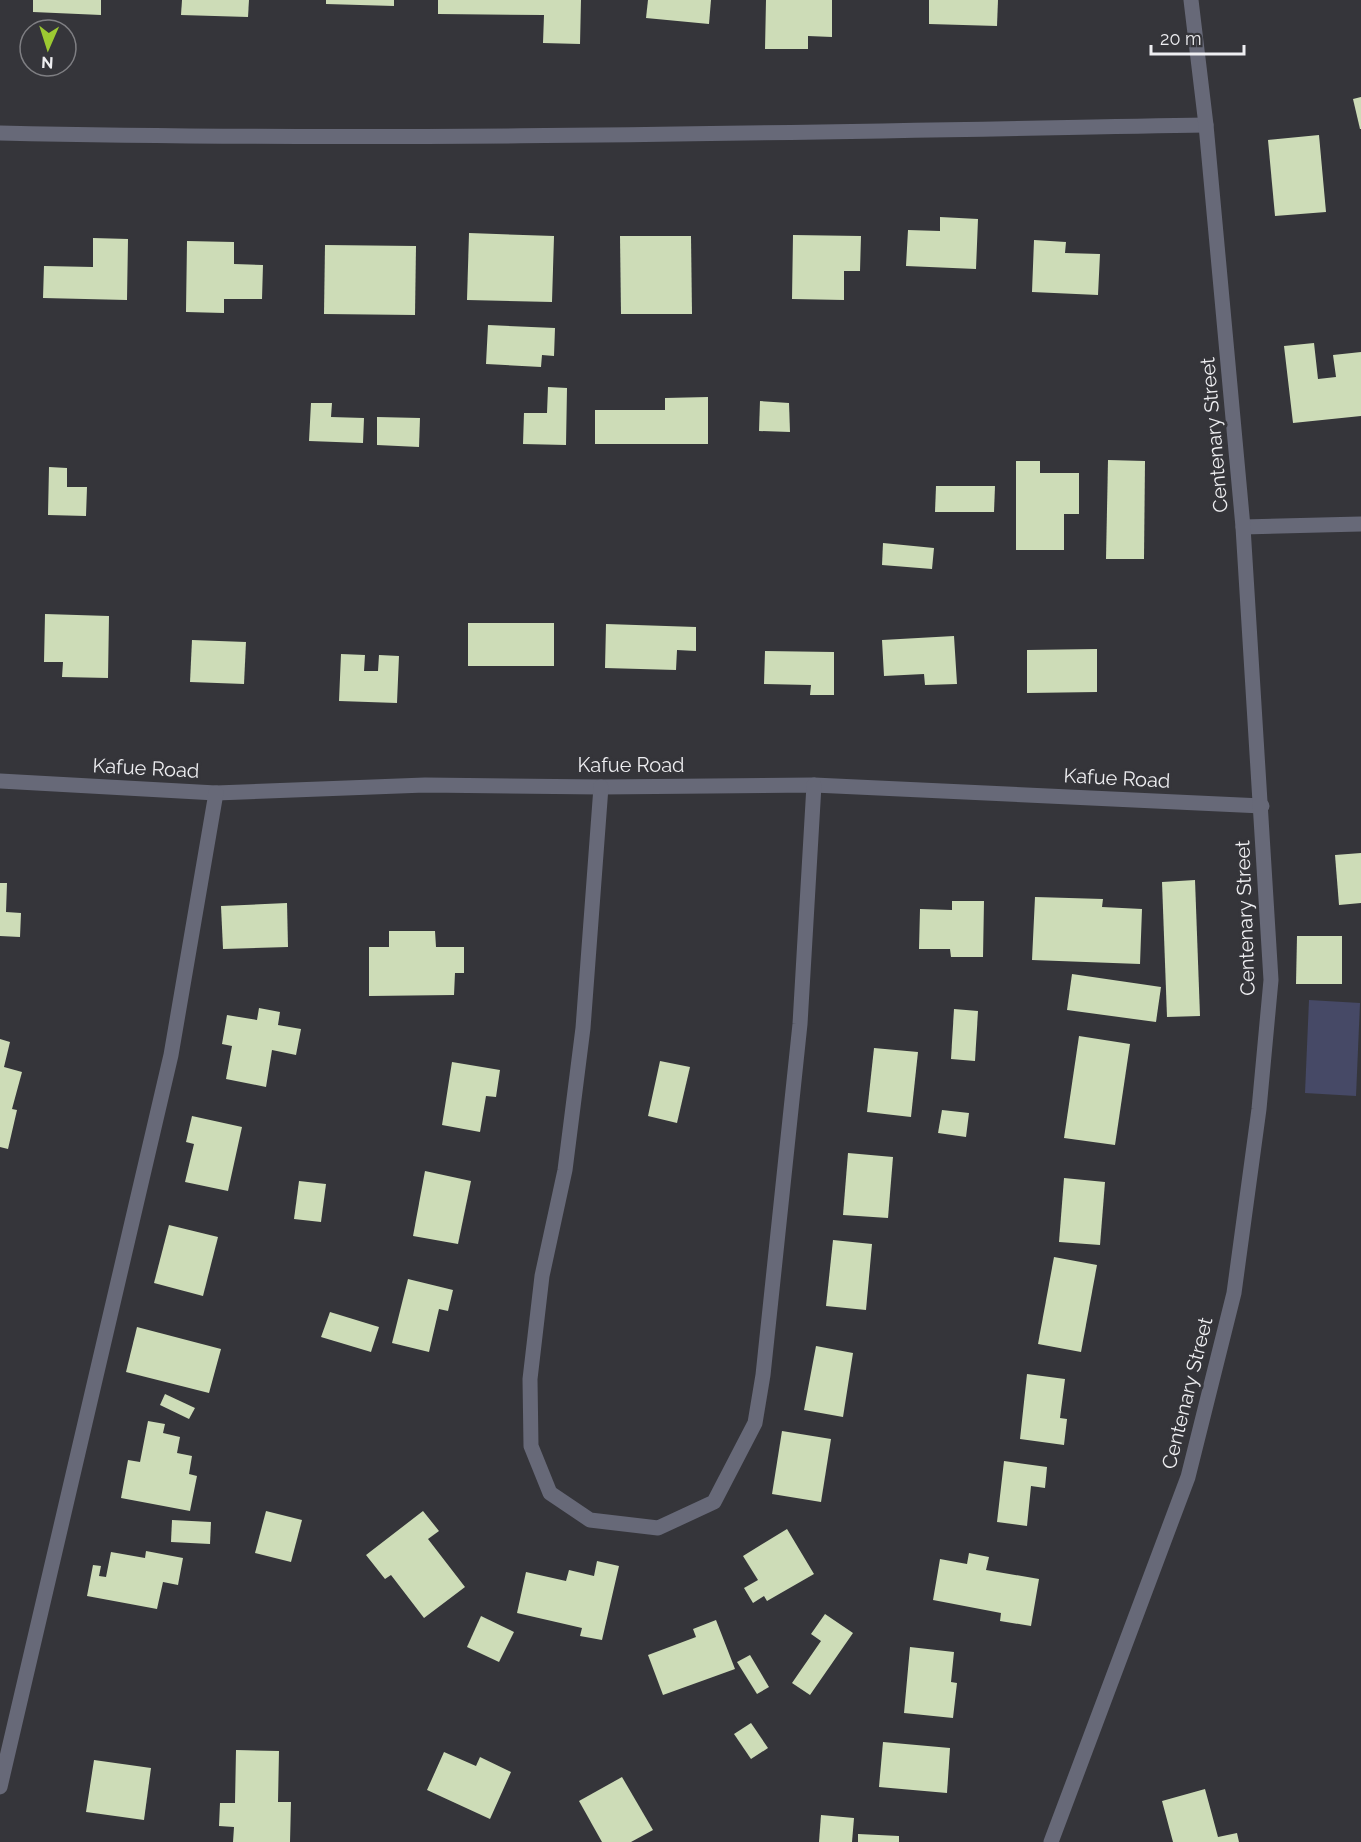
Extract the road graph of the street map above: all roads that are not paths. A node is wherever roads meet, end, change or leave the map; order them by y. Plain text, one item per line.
1 (1191, 0) edge
2 (1206, 125) junction
3 (0, 133) edge
4 (1361, 524) edge
5 (1244, 527) junction
6 (0, 781) edge
7 (814, 785) junction
8 (601, 787) junction
9 (216, 793) junction
10 (1262, 806) junction
11 (5, 1744) edge
12 (0, 1787) edge
13 (1051, 1842) edge

1 - 2 street, Centenary Street
2 - 3 street
2 - 5 street, Centenary Street
4 - 5 street
5 - 10 street, Centenary Street
6 - 9 street, Kafue Road
7 - 8 street, Kafue Road
7 - 8 street
7 - 10 street, Kafue Road
8 - 9 street, Kafue Road
9 - 11 street
10 - 13 street, Centenary Street
11 - 12 street

